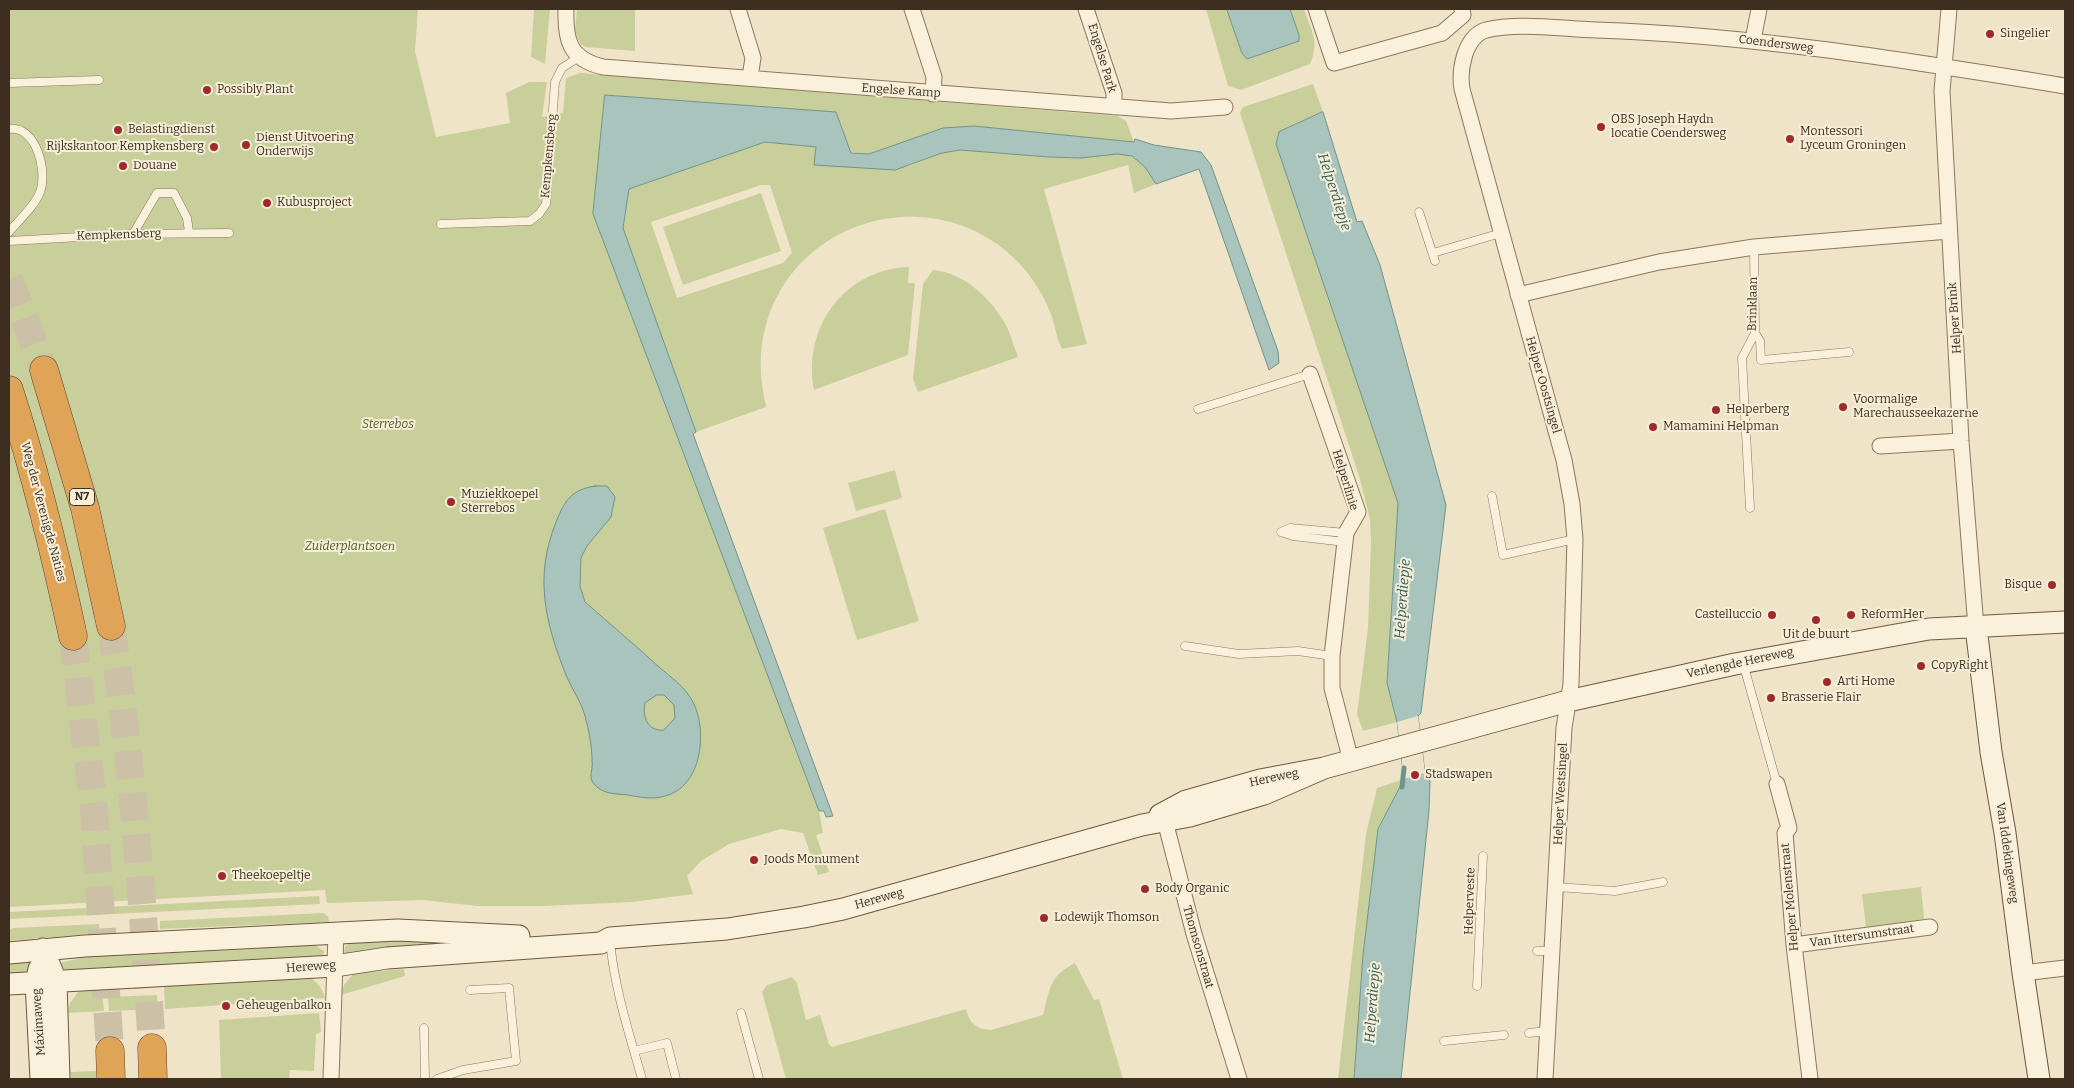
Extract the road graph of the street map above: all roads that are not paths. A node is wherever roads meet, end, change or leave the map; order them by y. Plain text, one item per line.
1 (566, 9) edge
2 (738, 9) edge
3 (912, 9) edge
4 (1086, 9) edge
5 (1316, 9) edge
6 (1759, 9) edge
7 (1949, 9) edge
8 (1463, 12) edge
9 (1485, 31) joint
10 (1754, 40) junction
11 (578, 57) junction
12 (1944, 66) junction
13 (750, 77) junction
14 (99, 80) dead end
15 (9, 83) edge
16 (2065, 86) edge
17 (933, 94) junction
18 (1114, 107) junction
19 (1225, 107) dead end
20 (9, 129) edge
21 (1418, 212) dead end
22 (441, 224) dead end
23 (1949, 230) junction
24 (9, 232) edge
25 (189, 232) junction
26 (229, 233) dead end
27 (1501, 233) junction
28 (133, 234) junction
29 (9, 241) edge
30 (1754, 247) junction
31 (1433, 253) junction
32 (1435, 261) dead end
33 (1518, 295) junction
34 (1755, 333) junction
35 (1849, 352) dead end
36 (44, 370) tunnel mouth
37 (1310, 374) joint
38 (9, 390) edge
39 (1198, 409) dead end
40 (1961, 441) junction
41 (1880, 446) dead end
42 (1492, 496) dead end
43 (1750, 508) dead end
44 (1346, 537) junction
45 (1575, 539) junction
46 (2065, 622) edge
47 (112, 626) tunnel mouth
48 (1976, 627) junction
49 (73, 636) tunnel mouth
50 (1185, 646) dead end
51 (1332, 656) junction
52 (1742, 662) junction
53 (1568, 702) junction
54 (1400, 748) joint
55 (1351, 761) junction
56 (1777, 784) joint
57 (1164, 817) junction
58 (1483, 856) dead end
59 (1663, 882) dead end
60 (1556, 887) junction
61 (1930, 927) dead end
62 (336, 933) junction
63 (610, 938) junction
64 (1794, 945) junction
65 (1479, 946) junction
66 (1489, 947) dead end
67 (44, 949) junction
68 (9, 953) edge
69 (335, 966) junction
70 (2065, 968) edge
71 (2022, 973) junction
72 (46, 982) junction
73 (9, 984) edge
74 (1477, 986) dead end
75 (470, 990) dead end
76 (741, 1013) dead end
77 (424, 1028) dead end
78 (1548, 1031) junction
79 (1528, 1033) dead end
80 (1504, 1035) dead end
81 (1444, 1042) dead end
82 (152, 1048) tunnel mouth
83 (110, 1051) tunnel mouth
84 (634, 1051) junction
85 (42, 1079) edge
86 (59, 1079) edge
87 (111, 1079) edge
88 (153, 1079) edge
89 (331, 1079) edge
90 (425, 1079) edge
91 (437, 1079) edge
92 (642, 1079) edge
93 (676, 1079) edge
94 (759, 1079) edge
95 (1239, 1079) edge
96 (1545, 1079) edge
97 (1810, 1079) edge
98 (2039, 1079) edge

1 - 11 street
2 - 13 street
3 - 17 street
4 - 18 street, Engelse Park
5 - 8 street
6 - 10 street
7 - 12 street, Helper Brink
9 - 10 street, Coendersweg
9 - 27 street, Helper Oostsingel
10 - 12 street, Coendersweg
11 - 13 street, Engelse Kamp
11 - 22 lane, Kempkensberg
12 - 16 street, Coendersweg
12 - 23 street, Helper Brink
13 - 17 street, Engelse Kamp
14 - 15 lane
17 - 18 street, Engelse Kamp
18 - 19 street, Engelse Kamp
20 - 24 lane
21 - 31 lane
23 - 30 street
23 - 40 street, Helper Brink
25 - 26 lane, Kempkensberg
25 - 28 lane, Kempkensberg
25 - 28 lane
27 - 31 lane
27 - 33 street, Helper Oostsingel
28 - 29 lane, Kempkensberg
30 - 33 street
30 - 34 lane, Brinklaan
31 - 32 lane
33 - 45 street, Helper Oostsingel
34 - 35 lane
34 - 43 lane, Brinklaan
36 - 47 highway, N7
37 - 39 lane, Helperlinie
37 - 44 street, Helperlinie
38 - 49 highway, Weg der Verenigde Naties
40 - 41 street
40 - 48 street, Helper Brink
42 - 45 lane
44 - 44 lane
44 - 51 street, Helperlinie
45 - 53 street, Helper Oostsingel
46 - 48 main road, Verlengde Hereweg
48 - 52 main road, Verlengde Hereweg
48 - 71 main road, Van Iddekingeweg
50 - 51 lane
51 - 55 street, Helperlinie
52 - 53 main road, Verlengde Hereweg
52 - 56 lane, Helper Molenstraat
53 - 54 main road, Verlengde Hereweg
53 - 60 street, Helper Westsingel
54 - 55 main road, Hereweg
55 - 57 main road, Hereweg
56 - 64 street, Helper Molenstraat
57 - 63 main road, Hereweg
57 - 95 street, Thomsonstraat
58 - 65 lane, Helperveste
59 - 60 lane
60 - 78 street, Helper Westsingel
61 - 64 street, Van Ittersumstraat
62 - 63 main road, Hereweg
62 - 67 main road, Hereweg
62 - 69 street
63 - 69 main road, Hereweg
63 - 84 lane
64 - 97 street, Helper Molenstraat
65 - 66 lane, Helperveste
65 - 74 lane, Helperveste
67 - 68 main road, Hereweg
67 - 72 main road, Máximaweg
69 - 72 main road, Hereweg
69 - 89 street
70 - 71 street
71 - 98 main road, Van Iddekingeweg
72 - 73 main road, Hereweg
72 - 85 main road, Máximaweg
72 - 86 main road, Máximaweg
75 - 91 lane
76 - 94 lane
77 - 90 lane
78 - 79 lane
78 - 96 street, Helper Westsingel
80 - 81 lane
82 - 88 highway
83 - 87 highway
84 - 92 lane
84 - 93 lane

